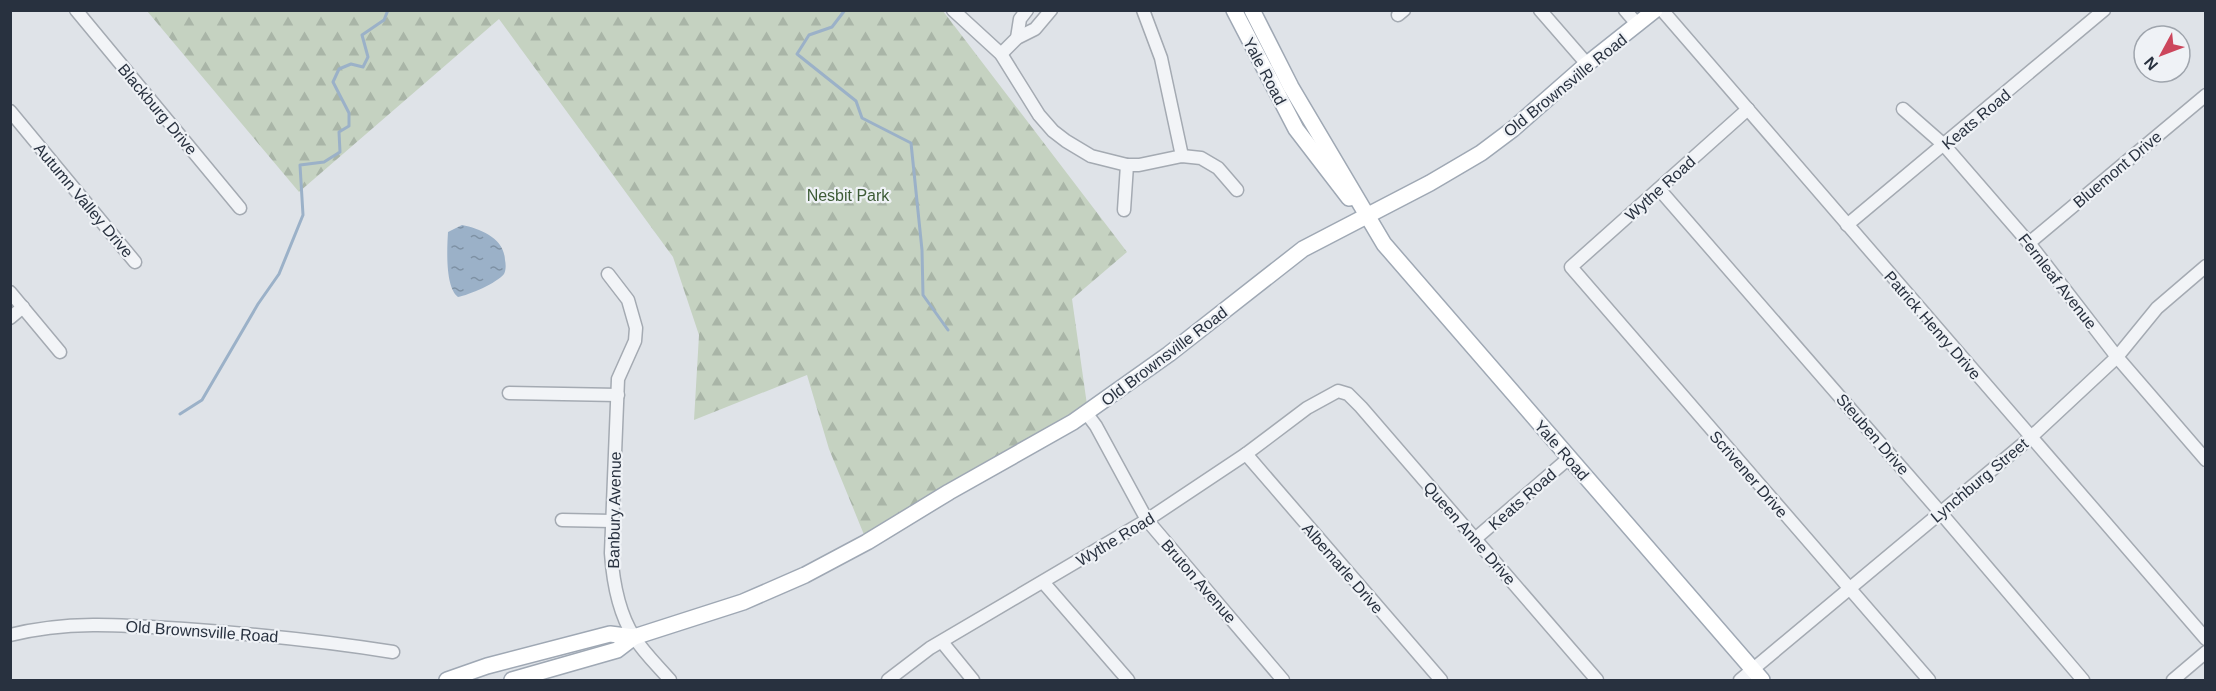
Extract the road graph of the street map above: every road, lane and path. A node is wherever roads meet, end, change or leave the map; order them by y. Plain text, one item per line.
1 (76, 10) edge
2 (953, 10) edge
3 (1027, 10) edge
4 (1051, 10) edge
5 (1143, 10) edge
6 (1234, 10) edge
7 (1252, 10) edge
8 (1540, 10) edge
9 (1625, 10) edge
10 (1655, 10) edge
11 (1662, 10) edge
12 (2104, 10) edge
13 (1638, 25) junction
14 (1017, 38) junction
15 (1001, 54) junction
16 (1587, 64) junction
17 (2205, 95) edge
18 (1748, 109) junction
19 (1903, 110) dead end
20 (10, 111) edge
21 (1944, 145) junction
22 (1182, 156) junction
23 (1127, 165) junction
24 (1659, 189) junction
25 (1237, 190) dead end
26 (240, 208) dead end
27 (1124, 210) dead end
28 (1365, 216) junction
29 (1847, 225) junction
30 (2029, 243) junction
31 (135, 262) dead end
32 (2205, 266) edge
33 (1571, 267) joint
34 (608, 274) dead end
35 (10, 292) edge
36 (23, 307) junction
37 (10, 318) edge
38 (60, 352) dead end
39 (2117, 357) junction
40 (1338, 391) joint
41 (508, 393) dead end
42 (618, 395) junction
43 (1087, 414) junction
44 (2030, 438) junction
45 (1246, 454) junction
46 (1569, 458) junction
47 (2205, 460) edge
48 (1940, 512) junction
49 (562, 520) dead end
50 (1147, 520) junction
51 (612, 521) junction
52 (1475, 540) junction
53 (1043, 582) junction
54 (1849, 589) junction
55 (10, 634) edge
56 (634, 637) junction
57 (2205, 639) edge
58 (942, 642) junction
59 (2205, 651) edge
60 (393, 652) dead end
61 (1758, 675) edge
62 (447, 681) edge
63 (512, 681) edge
64 (670, 681) edge
65 (888, 681) edge
66 (973, 681) edge
67 (1128, 681) edge
68 (1283, 681) edge
69 (1441, 681) edge
70 (1597, 681) edge
71 (1740, 681) edge
72 (1929, 681) edge
73 (2084, 681) edge
74 (2173, 681) edge

1 - 26 street, Blackburg Drive
2 - 15 street
3 - 14 street
4 - 14 street
5 - 22 street
6 - 28 main road, Yale Road
7 - 28 main road, Yale Road
8 - 16 street
9 - 13 street
10 - 13 main road, Old Brownsville Road
11 - 18 street, Patrick Henry Drive
12 - 21 street, Keats Road
13 - 16 main road, Old Brownsville Road
14 - 15 street
15 - 23 street
16 - 28 main road, Old Brownsville Road
17 - 30 street, Bluemont Drive
18 - 24 street, Wythe Road
18 - 29 street, Patrick Henry Drive
19 - 21 street, Fernleaf Avenue
20 - 31 street, Autumn Valley Drive
21 - 29 street, Keats Road
21 - 30 street, Fernleaf Avenue
22 - 23 street
22 - 25 street
23 - 27 street
24 - 33 street, Wythe Road
24 - 48 street, Steuben Drive
28 - 43 main road, Old Brownsville Road
28 - 46 main road, Yale Road
29 - 44 street, Patrick Henry Drive
30 - 39 street, Fernleaf Avenue
32 - 39 street, Lynchburg Street
33 - 54 street, Scrivener Drive
34 - 42 street, Banbury Avenue
35 - 36 street
36 - 37 street
36 - 38 street
39 - 44 street, Lynchburg Street
39 - 47 street, Fernleaf Avenue
40 - 45 street, Wythe Road
40 - 52 street, Queen Anne Drive
41 - 42 street
42 - 51 street, Banbury Avenue
43 - 50 street, Bruton Avenue
43 - 56 main road, Old Brownsville Road
44 - 48 street, Lynchburg Street
44 - 57 street, Patrick Henry Drive
45 - 50 street, Wythe Road
45 - 69 street, Albemarle Drive
46 - 52 street, Keats Road
46 - 61 main road, Yale Road
48 - 54 street, Lynchburg Street
48 - 73 street, Steuben Drive
49 - 51 street
50 - 53 street, Wythe Road
50 - 68 street, Bruton Avenue
51 - 56 street, Banbury Avenue
52 - 70 street, Queen Anne Drive
53 - 58 street, Wythe Road
53 - 67 street
54 - 61 street, Lynchburg Street
54 - 72 street, Scrivener Drive
55 - 60 street, Old Brownsville Road
56 - 62 main road
56 - 63 main road
56 - 64 street, Banbury Avenue
58 - 65 street, Wythe Road
58 - 66 street
59 - 74 street
61 - 71 street, Lynchburg Street

